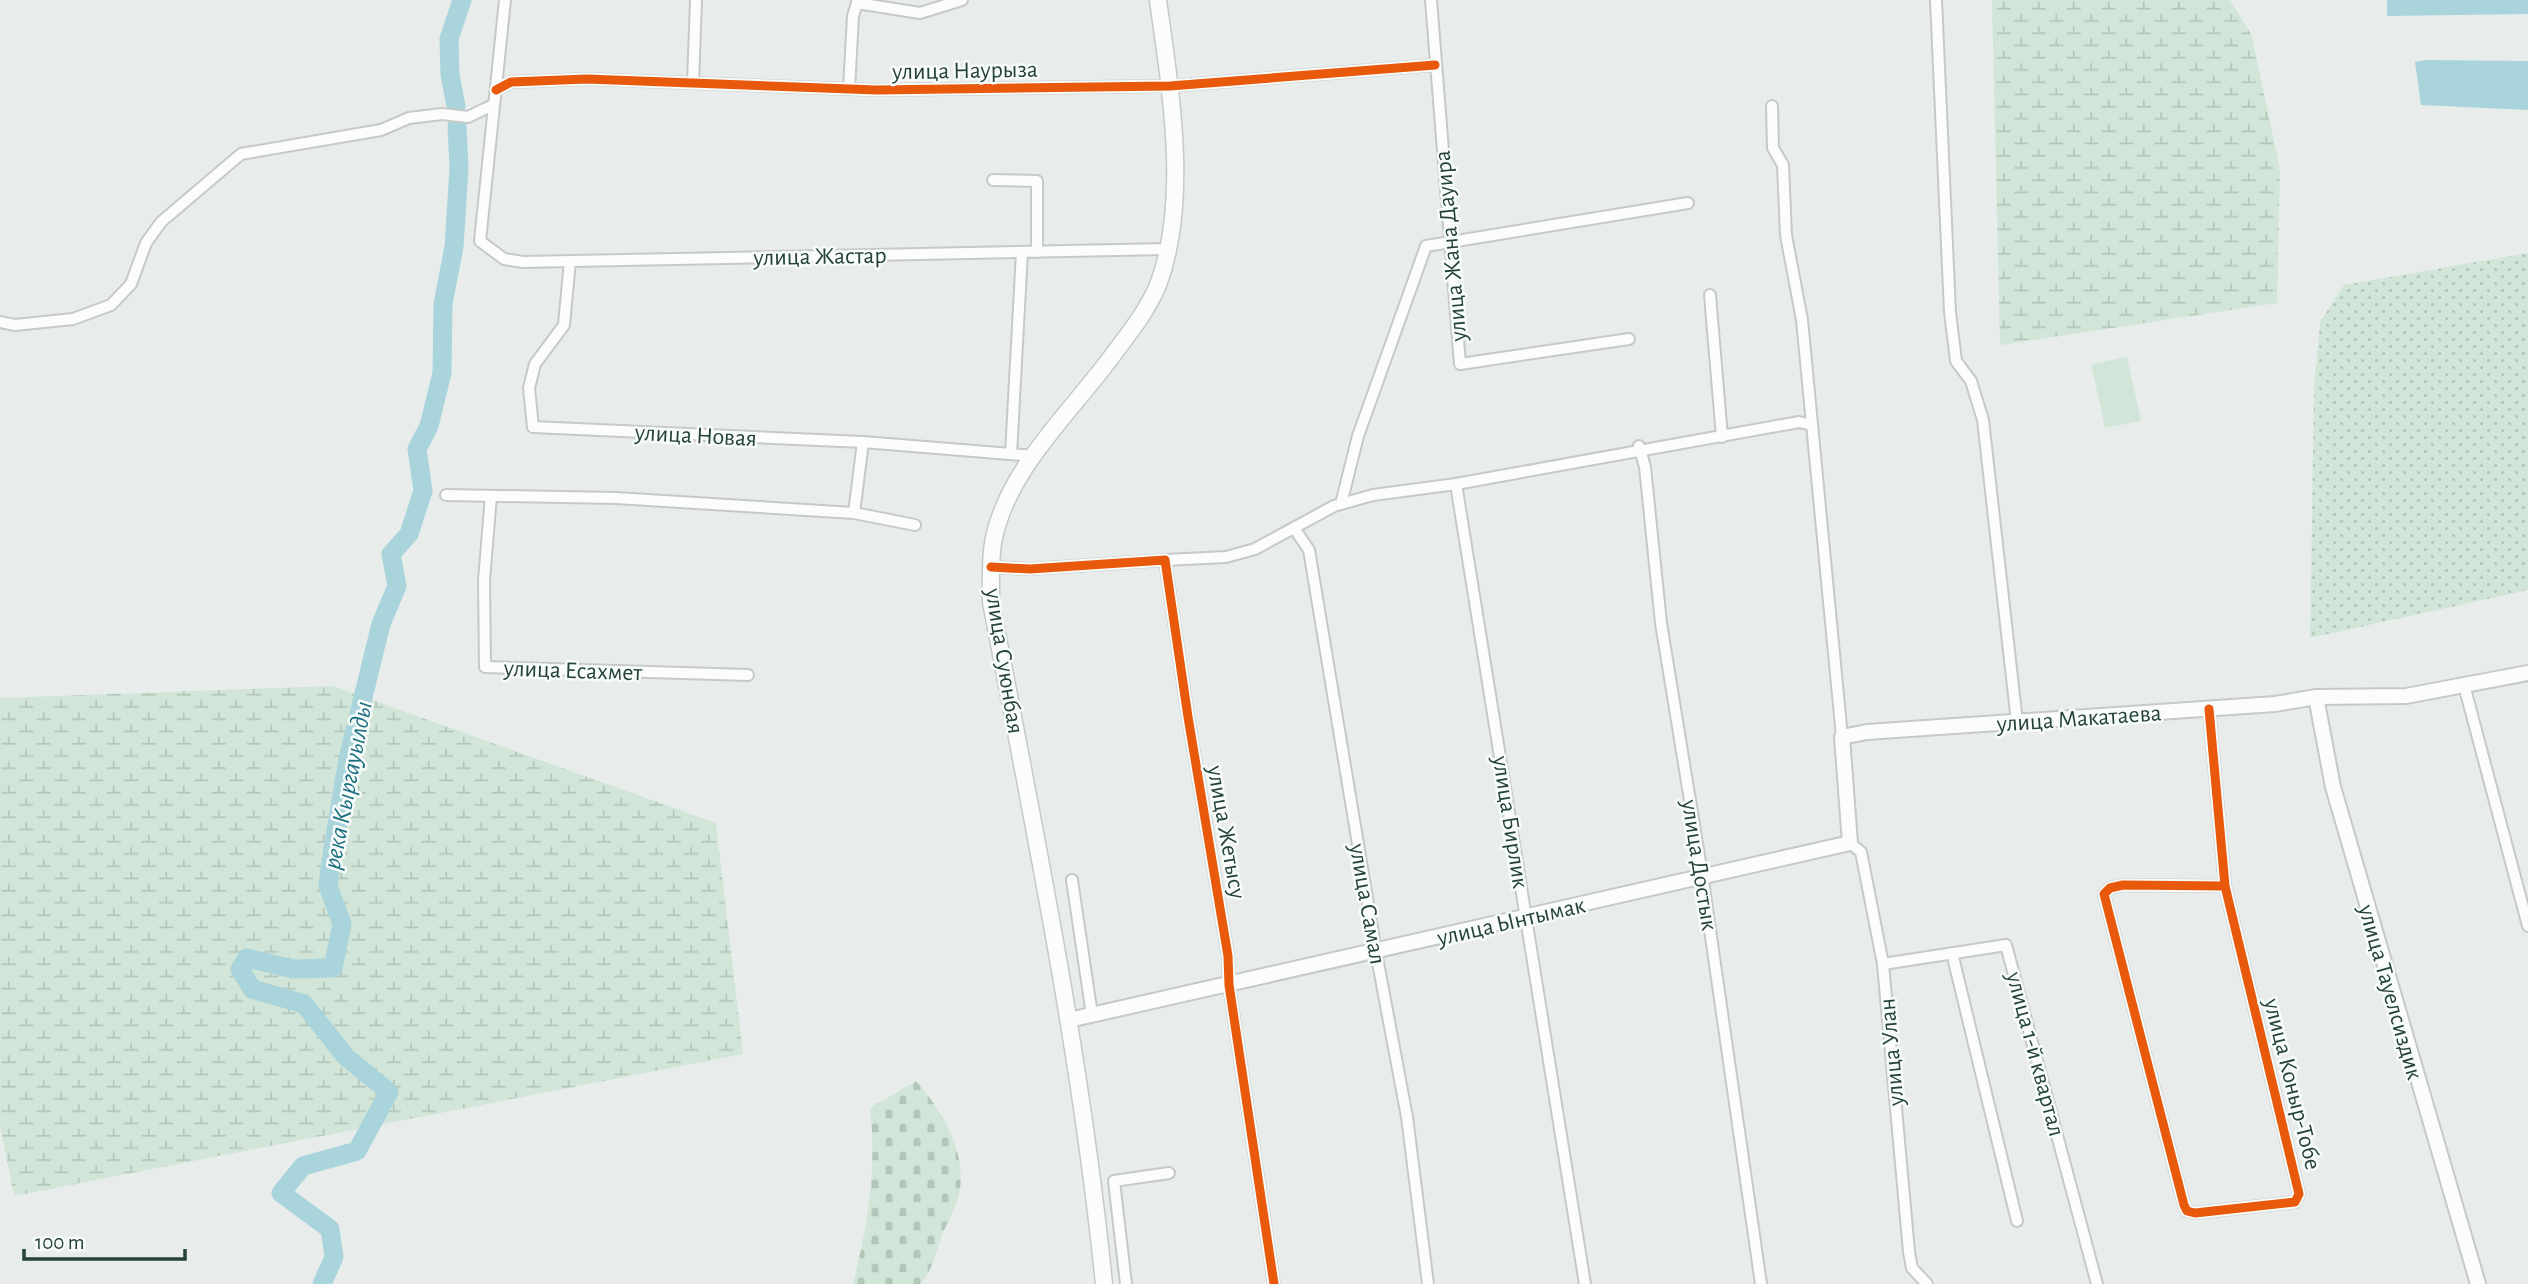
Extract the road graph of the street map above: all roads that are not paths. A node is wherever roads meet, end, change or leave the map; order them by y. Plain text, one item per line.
1 (505, 0) edge
2 (696, 0) edge
3 (962, 0) edge
4 (1158, 0) edge
5 (1431, 0) edge
6 (1936, 0) edge
7 (858, 2) edge
8 (1436, 65) junction
9 (693, 83) junction
10 (1170, 86) junction
11 (849, 89) junction
12 (496, 90) junction
13 (493, 105) junction
14 (1772, 106) dead end
15 (993, 180) dead end
16 (1688, 203) dead end
17 (1449, 241) junction
18 (1167, 249) junction
19 (1022, 252) junction
20 (1037, 252) junction
21 (570, 261) junction
22 (1710, 295) dead end
23 (0, 322) edge
24 (1629, 339) dead end
25 (1812, 425) junction
26 (1722, 436) junction
27 (863, 442) junction
28 (1640, 449) junction
29 (1011, 454) junction
30 (1035, 456) junction
31 (1456, 484) junction
32 (446, 495) dead end
33 (491, 496) junction
34 (1341, 504) junction
35 (854, 513) junction
36 (915, 525) dead end
37 (1294, 528) junction
38 (1165, 560) junction
39 (991, 567) junction
40 (2528, 673) edge
41 (748, 675) dead end
42 (2464, 685) junction
43 (2316, 697) junction
44 (2209, 709) junction
45 (2017, 722) junction
46 (1842, 737) junction
47 (1850, 843) junction
48 (1702, 874) junction
49 (1072, 880) dead end
50 (2225, 886) junction
51 (1527, 918) junction
52 (2528, 926) edge
53 (1376, 952) junction
54 (1952, 953) junction
55 (1882, 964) junction
56 (1229, 985) junction
57 (1092, 1015) junction
58 (1069, 1020) junction
59 (1169, 1173) dead end
60 (2017, 1221) dead end
61 (1104, 1284) edge
62 (1126, 1284) edge
63 (1274, 1284) edge
64 (1428, 1284) edge
65 (1585, 1284) edge
66 (1761, 1284) edge
67 (1927, 1284) edge
68 (2097, 1284) edge
69 (2477, 1284) edge

1 - 12 street
2 - 9 street
3 - 7 street
4 - 10 main road, улица Суюнбая
5 - 8 street, улица Жана Дауира
6 - 45 street
7 - 11 street
8 - 10 street, улица Наурыза
8 - 17 street, улица Жана Дауира
9 - 11 street, улица Наурыза
9 - 12 street, улица Наурыза
10 - 11 street, улица Наурыза
10 - 18 main road, улица Суюнбая
12 - 13 street
13 - 21 street, улица Жастар
13 - 23 street
14 - 25 street
15 - 20 street
16 - 17 street
17 - 24 street, улица Жана Дауира
17 - 34 street
18 - 20 street, улица Жастар
18 - 30 main road, улица Суюнбая
19 - 20 street, улица Жастар
19 - 21 street, улица Жастар
19 - 29 street
21 - 27 street, улица Новая
22 - 26 street
25 - 26 street
25 - 46 street
26 - 28 street
27 - 29 street, улица Новая
27 - 35 street
28 - 31 street
28 - 48 street, улица Достык
29 - 30 street, улица Новая
30 - 39 main road, улица Суюнбая
31 - 34 street
31 - 51 street, улица Бирлик
32 - 33 street
33 - 35 street
33 - 41 street, улица Есахмет
34 - 37 street
35 - 36 street
37 - 38 street
37 - 53 street, улица Самал
38 - 39 street
38 - 56 street, улица Жетысу
39 - 58 main road, улица Суюнбая
40 - 42 street, улица Макатаева
42 - 43 street, улица Макатаева
42 - 52 street
43 - 44 street, улица Макатаева
43 - 69 street, улица Тауелсиздик
44 - 45 street, улица Макатаева
44 - 50 street, улица Коныр-Тобе
45 - 46 street, улица Макатаева
46 - 47 street
47 - 48 street, улица Ынтымак
47 - 55 street, улица Улан
48 - 51 street, улица Ынтымак
48 - 66 street, улица Достык
49 - 57 street
50 - 50 street, улица Коныр-Тобе
51 - 53 street, улица Ынтымак
51 - 65 street, улица Бирлик
53 - 56 street, улица Ынтымак
53 - 64 street, улица Самал
54 - 55 street, улица 1-й квартал
54 - 60 street
54 - 68 street, улица 1-й квартал
55 - 67 street, улица Улан
56 - 57 street, улица Ынтымак
56 - 63 street, улица Жетысу
57 - 58 street, улица Ынтымак
58 - 61 main road, улица Суюнбая
59 - 62 street

